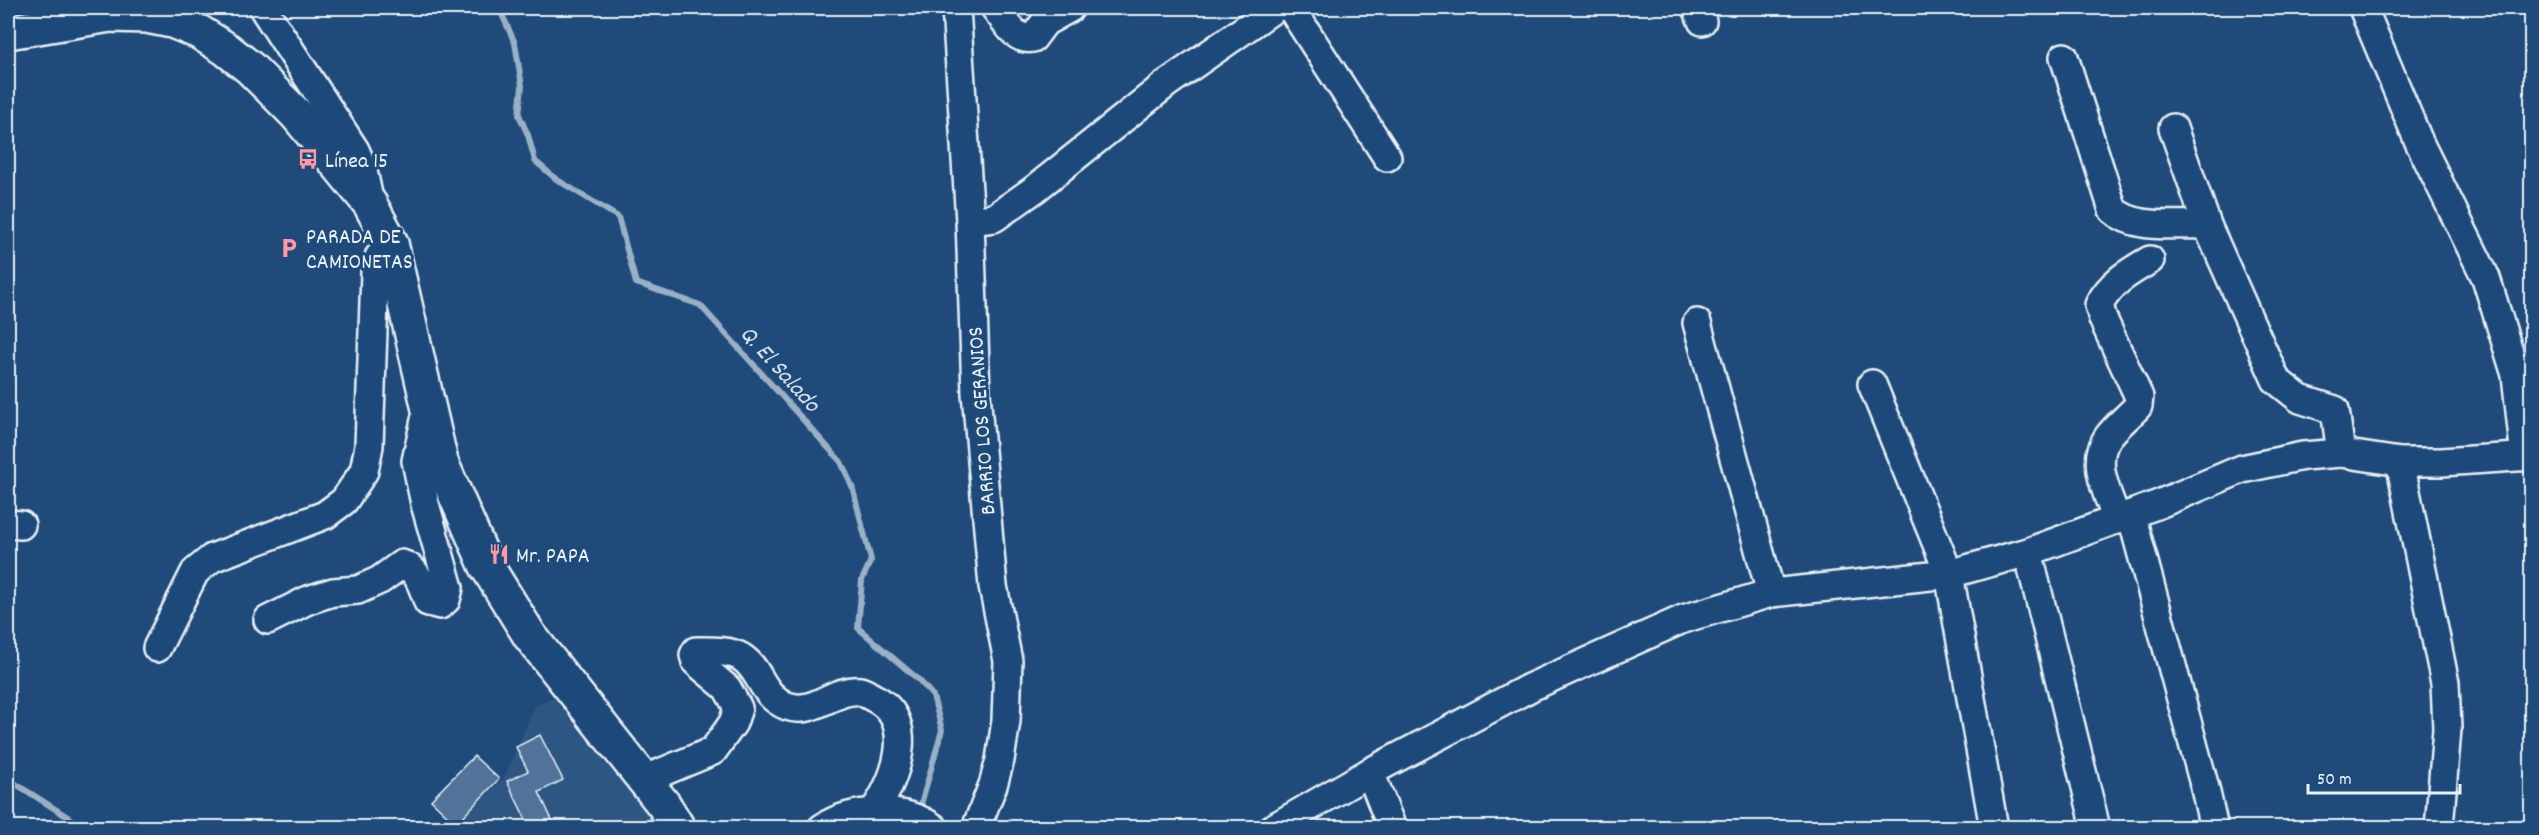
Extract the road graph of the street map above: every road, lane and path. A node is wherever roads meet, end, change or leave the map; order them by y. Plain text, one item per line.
1 (263, 8) edge
2 (956, 8) edge
3 (995, 8) edge
4 (1070, 8) edge
5 (1275, 8) edge
6 (1291, 8) edge
7 (2363, 8) edge
8 (8, 32) edge
9 (2064, 57) dead end
10 (2173, 128) dead end
11 (1387, 158) dead end
12 (370, 204) junction
13 (970, 221) junction
14 (2207, 225) junction
15 (392, 249) junction
16 (2150, 260) dead end
17 (1697, 323) dead end
18 (1872, 384) dead end
19 (428, 406) junction
20 (2341, 453) junction
21 (2528, 456) edge
22 (2400, 462) junction
23 (2124, 517) junction
24 (2028, 552) junction
25 (1948, 574) junction
26 (1771, 593) junction
27 (268, 620) dead end
28 (157, 648) dead end
29 (1370, 772) junction
30 (643, 780) junction
31 (873, 812) junction
32 (1279, 826) edge
33 (676, 827) edge
34 (822, 828) edge
35 (934, 828) edge
36 (976, 828) edge
37 (1392, 828) edge
38 (1994, 828) edge
39 (2096, 828) edge
40 (2214, 828) edge
41 (2439, 828) edge

1 - 12 street
2 - 13 street, BARRIO LOS GERANIOS
3 - 4 street
5 - 13 street
6 - 11 street
7 - 21 street
8 - 12 main road
9 - 14 street
10 - 14 street
12 - 15 main road
13 - 36 street, BARRIO LOS GERANIOS
14 - 20 street
15 - 19 main road
15 - 28 street
16 - 23 street
17 - 26 street
18 - 25 street
19 - 27 street
19 - 30 main road
20 - 22 street
20 - 23 street
21 - 22 street
22 - 41 street
23 - 24 street
23 - 40 street
24 - 25 street
24 - 39 street
25 - 26 street
25 - 38 street
26 - 29 street
29 - 32 street
29 - 37 street
30 - 31 street
30 - 33 main road
31 - 34 street
31 - 35 street

